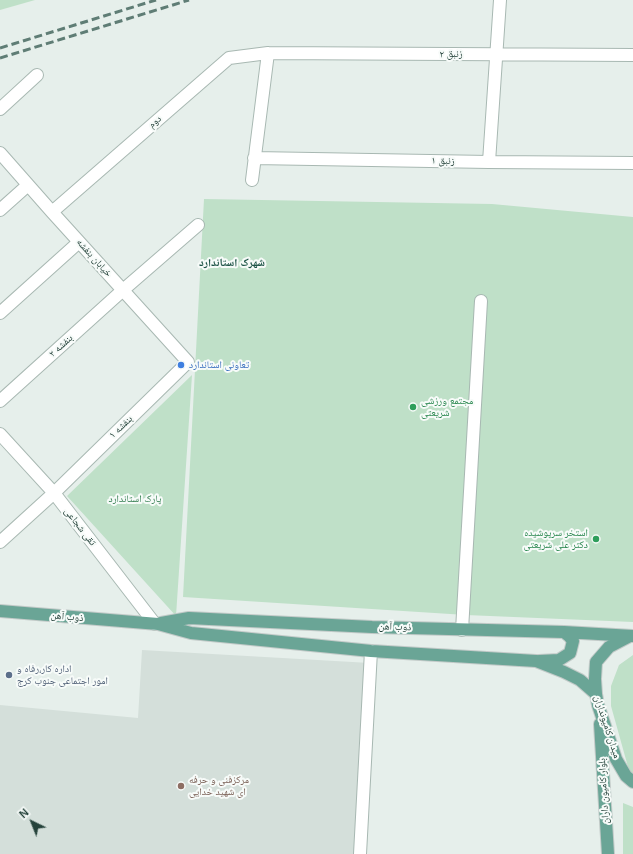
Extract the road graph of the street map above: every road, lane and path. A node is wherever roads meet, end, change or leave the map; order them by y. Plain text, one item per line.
1 (500, 0) edge
2 (268, 53) junction
3 (497, 54) junction
4 (633, 54) edge
5 (37, 75) dead end
6 (0, 109) edge
7 (0, 153) edge
8 (254, 158) junction
9 (489, 162) junction
10 (633, 163) edge
11 (252, 180) dead end
12 (28, 185) junction
13 (0, 210) edge
14 (52, 212) junction
15 (198, 224) dead end
16 (79, 242) junction
17 (123, 290) junction
18 (481, 301) dead end
19 (0, 313) edge
20 (188, 362) joint
21 (0, 401) edge
22 (0, 434) edge
23 (54, 493) junction
24 (0, 542) edge
25 (0, 611) edge
26 (157, 624) junction
27 (462, 630) junction
28 (564, 632) junction
29 (632, 636) edge
30 (371, 651) junction
31 (536, 661) junction
32 (597, 699) junction
33 (633, 782) edge
34 (360, 854) edge
35 (608, 854) edge

1 - 3 street
2 - 3 street, زنبق ۲
2 - 8 street
2 - 14 street, دوم
3 - 4 street, زنبق ۲
3 - 9 street
5 - 6 street
7 - 12 street, خیابان بنفشه
8 - 9 street, زنبق ۱
8 - 11 street
9 - 10 street, زنبق ۱
12 - 13 street
12 - 14 street, خیابان بنفشه
14 - 16 street, خیابان بنفشه
15 - 17 street, بنفشه ۲
16 - 17 street, خیابان بنفشه
16 - 19 street
17 - 20 street, خیابان بنفشه
17 - 21 street, بنفشه ۲
18 - 27 street
20 - 23 street, بنفشه ۱
22 - 23 street, تقی شجاعی
23 - 24 street, بنفشه ۱
23 - 26 street, تقی شجاعی
25 - 26 main road, ذوب آهن
26 - 27 main road, ذوب آهن
26 - 30 main road, ذوب آهن
27 - 28 main road, ذوب آهن
28 - 29 main road, ذوب آهن
28 - 31 main road
29 - 32 main road, میدان کامیونداران
30 - 31 main road, ذوب آهن
30 - 34 street
31 - 32 main road, ذوب آهن
32 - 33 main road, میدان کامیونداران
32 - 35 main road, بلوار کامیون داران

